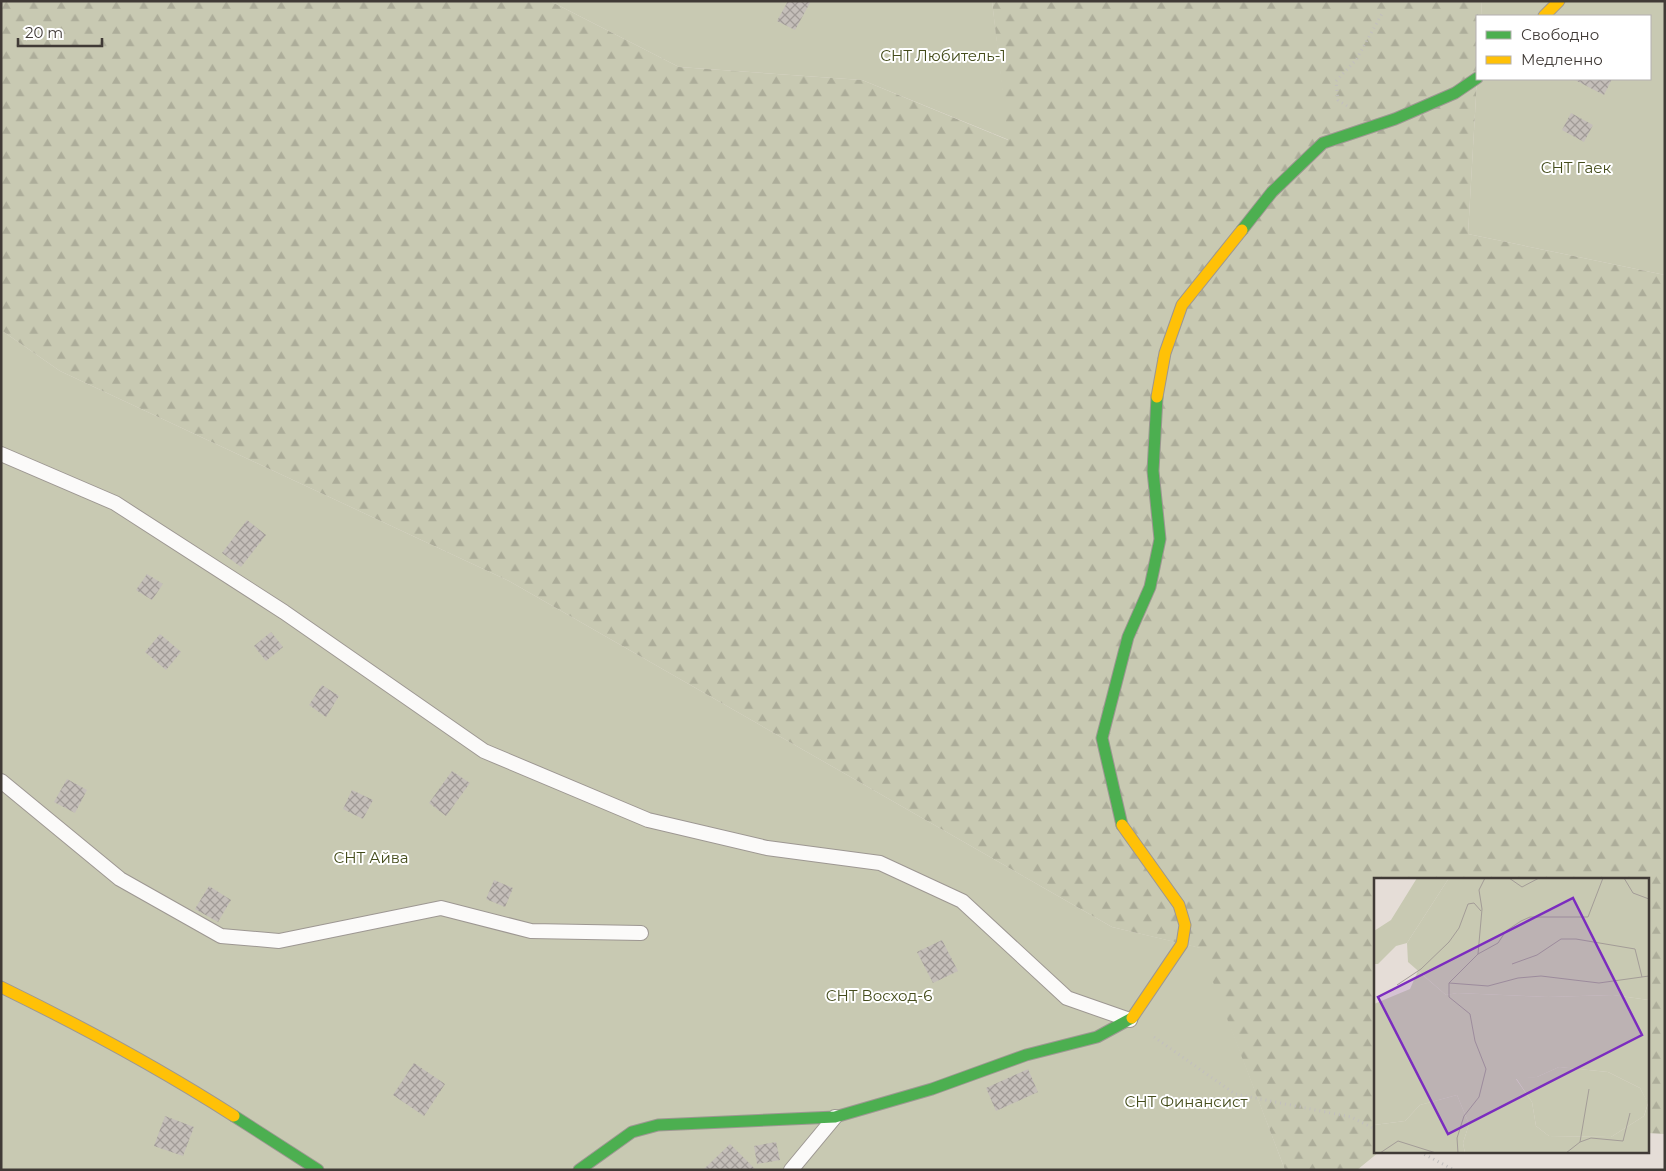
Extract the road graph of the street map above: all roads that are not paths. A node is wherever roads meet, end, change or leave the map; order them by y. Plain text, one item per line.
1 (1559, 1) edge
2 (1545, 15) edge
3 (1476, 79) edge
4 (1, 454) edge
5 (1, 781) edge
6 (641, 933) dead end
7 (1, 987) edge
8 (1131, 1020) junction
9 (835, 1117) junction
10 (318, 1170) edge
11 (579, 1170) edge
12 (791, 1170) edge

1 - 2 street
3 - 8 street
4 - 8 lane
5 - 6 lane
7 - 10 street
8 - 9 street
9 - 11 street
9 - 12 lane

